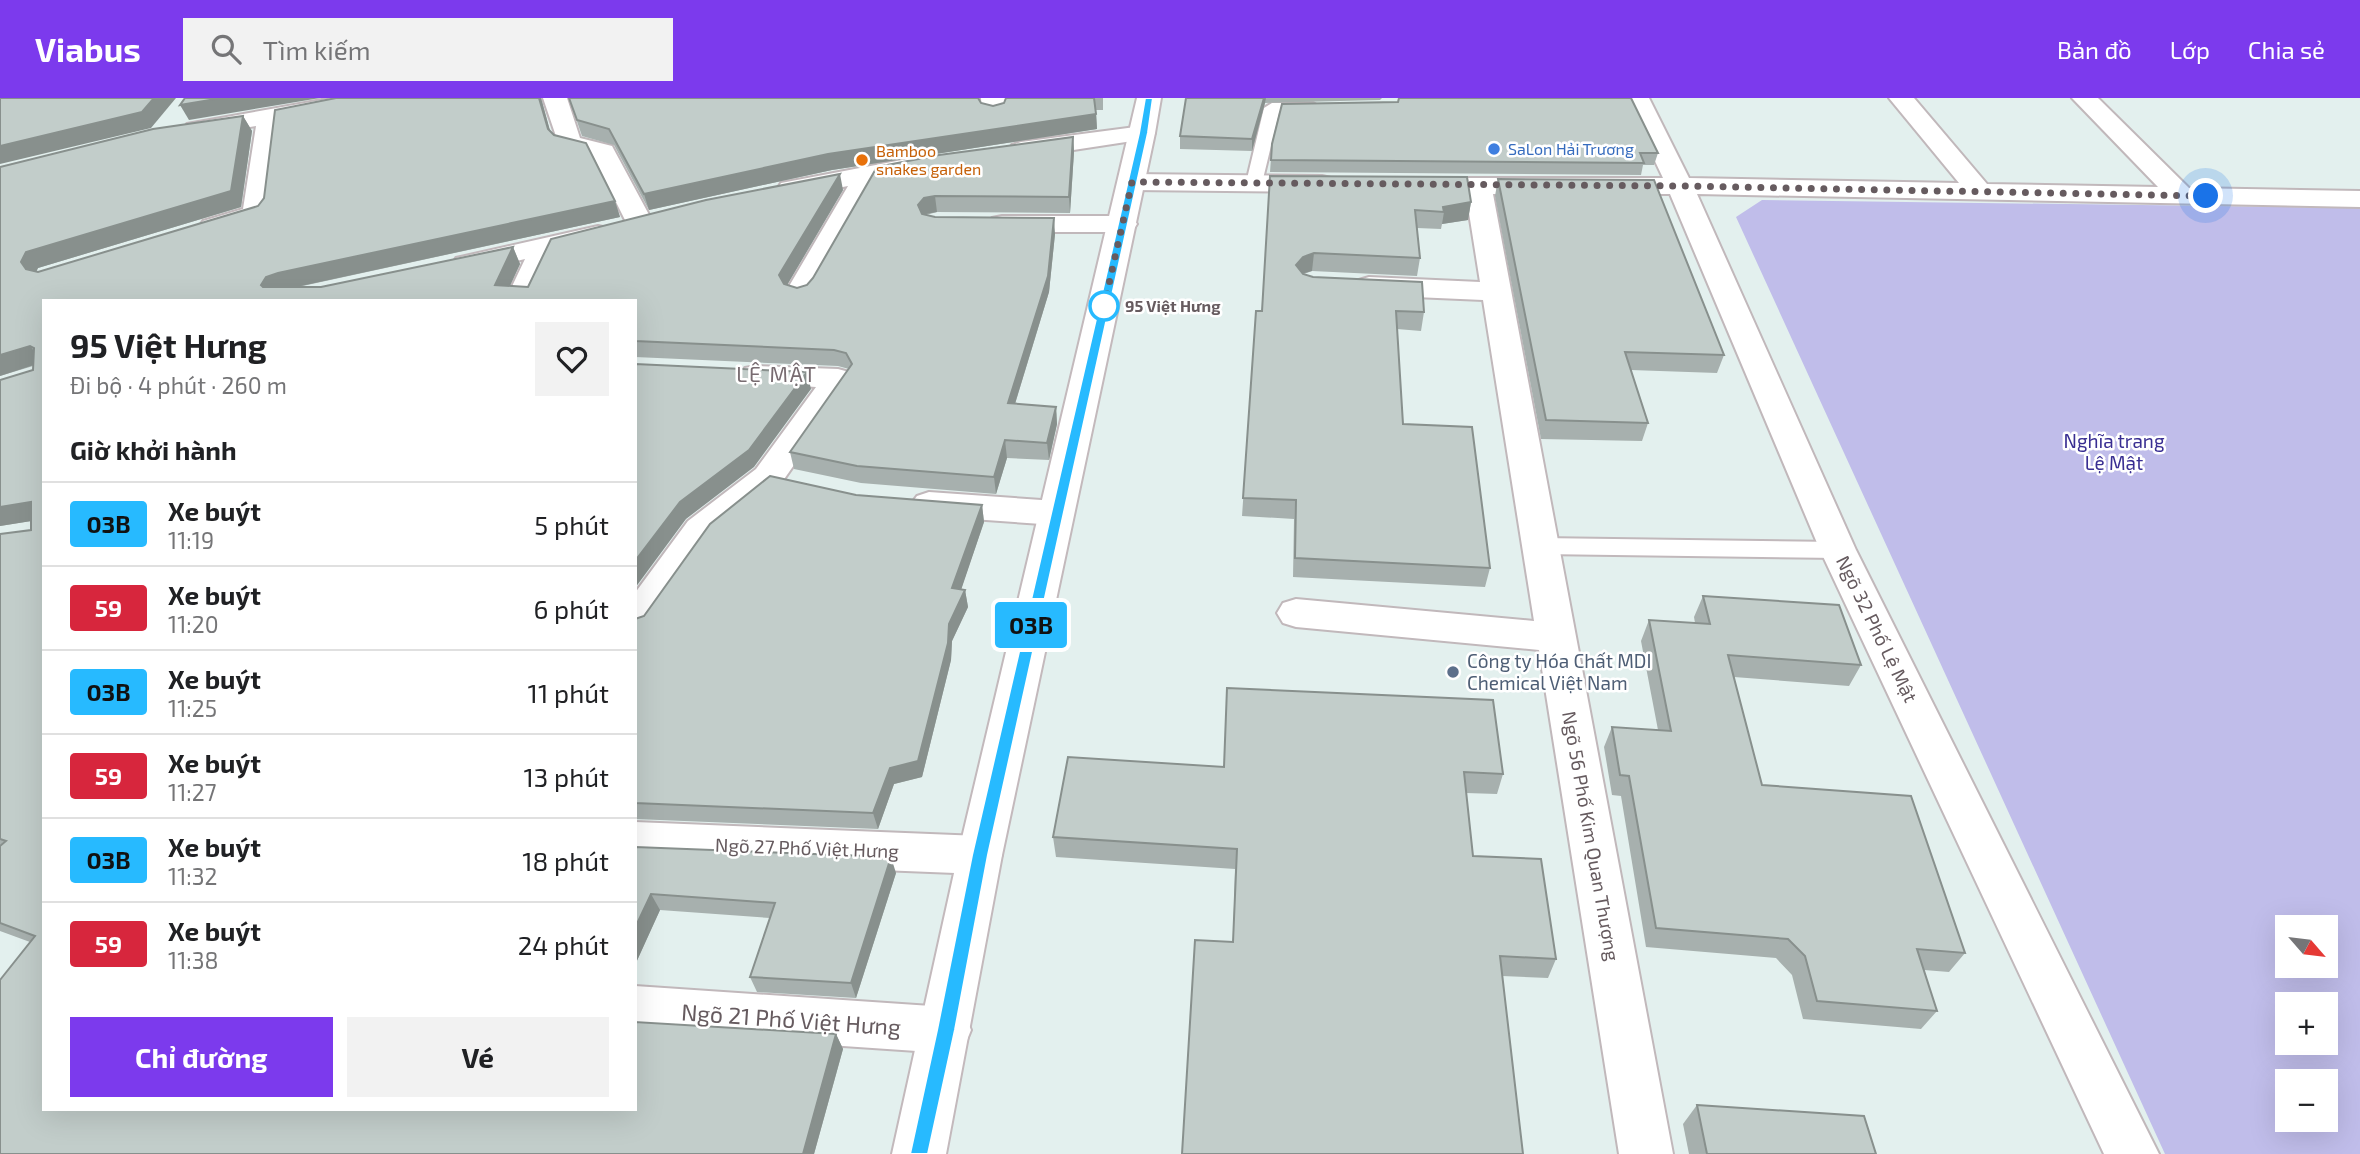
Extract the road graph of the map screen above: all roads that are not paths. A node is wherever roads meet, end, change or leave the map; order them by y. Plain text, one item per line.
1 (374, 98) edge
2 (555, 98) edge
3 (1637, 98) edge
4 (1901, 98) edge
5 (2084, 98) edge
6 (1325, 108) edge
7 (1146, 116) edge
8 (269, 118) junction
9 (175, 132) edge
10 (995, 153) edge
11 (954, 159) edge
12 (868, 174) junction
13 (1132, 182) junction
14 (1254, 183) junction
15 (1346, 185) edge
16 (1399, 185) edge
17 (1478, 186) junction
18 (1680, 186) junction
19 (1979, 191) junction
20 (762, 195) edge
21 (2181, 195) junction
22 (2360, 199) edge
23 (977, 223) edge
24 (1123, 224) junction
25 (192, 233) edge
26 (544, 248) junction
27 (438, 270) edge
28 (1339, 285) edge
29 (1496, 292) junction
30 (800, 293) edge
31 (521, 299) edge
32 (730, 374) edge
33 (898, 501) edge
34 (1056, 513) junction
35 (1540, 546) junction
36 (1838, 550) junction
37 (1296, 613) dead end
38 (637, 619) edge
39 (1556, 637) junction
40 (637, 841) edge
41 (980, 855) junction
42 (637, 1009) edge
43 (946, 1030) junction
44 (919, 1154) edge
45 (1646, 1154) edge
46 (2132, 1154) edge

1 - 8 street
2 - 26 street
3 - 18 street, Ngõ 32 Phố Lệ Mật
4 - 19 street
5 - 21 street
6 - 14 lane
7 - 10 street
7 - 13 street
8 - 9 street
8 - 25 street
11 - 12 street
12 - 20 street
12 - 30 street
13 - 14 street
13 - 24 street
14 - 15 street
16 - 17 street
17 - 18 street
17 - 29 street, Ngõ 56 Phố Kim Quan Thượng
18 - 19 street
18 - 36 street, Ngõ 32 Phố Lệ Mật
19 - 21 street
21 - 22 street
23 - 24 street
24 - 34 street
26 - 27 street
26 - 31 street
28 - 29 street
29 - 35 street, Ngõ 56 Phố Kim Quan Thượng
32 - 38 street
33 - 34 street
34 - 41 street
35 - 36 lane
35 - 39 street, Ngõ 56 Phố Kim Quan Thượng
36 - 46 street, Ngõ 32 Phố Lệ Mật
37 - 39 street
39 - 45 street, Ngõ 56 Phố Kim Quan Thượng
40 - 41 street, Ngõ 27 Phố Việt Hưng
41 - 43 street
42 - 43 street, Ngõ 21 Phố Việt Hưng
43 - 44 street

